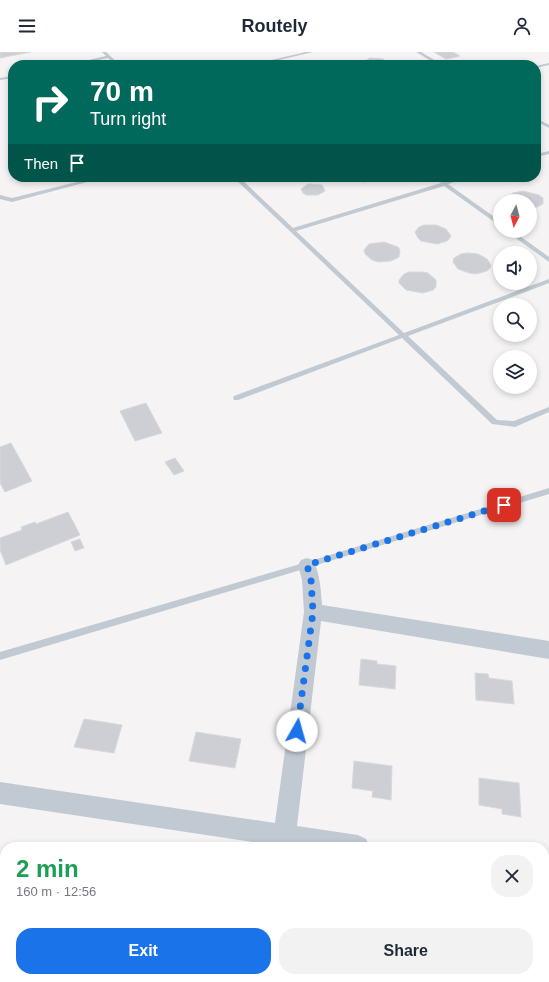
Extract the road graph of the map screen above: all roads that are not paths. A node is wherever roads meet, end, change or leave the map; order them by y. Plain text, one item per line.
1 (104, 52) edge
2 (310, 52) edge
3 (418, 52) edge
4 (109, 57) junction
5 (94, 60) edge
6 (112, 60) edge
7 (274, 60) edge
8 (432, 60) edge
9 (83, 182) edge
10 (241, 182) edge
11 (441, 182) edge
12 (451, 182) edge
13 (444, 184) junction
14 (0, 198) edge
15 (493, 219) edge
16 (292, 230) junction
17 (519, 238) edge
18 (549, 260) edge
19 (549, 281) edge
20 (403, 335) junction
21 (236, 398) dead end
22 (549, 409) edge
23 (549, 491) edge
24 (307, 565) junction
25 (313, 612) junction
26 (549, 650) edge
27 (0, 656) edge
28 (0, 793) edge
29 (283, 842) edge

1 - 4 lane
2 - 7 lane
3 - 8 lane
4 - 5 lane
4 - 6 lane
9 - 14 lane
10 - 16 lane
11 - 13 lane
12 - 13 lane
13 - 15 lane
13 - 16 lane
16 - 20 lane
17 - 18 lane
19 - 20 lane
20 - 21 lane
20 - 22 lane
23 - 24 lane
24 - 25 street
24 - 27 lane
25 - 26 street
25 - 29 street
28 - 29 street

